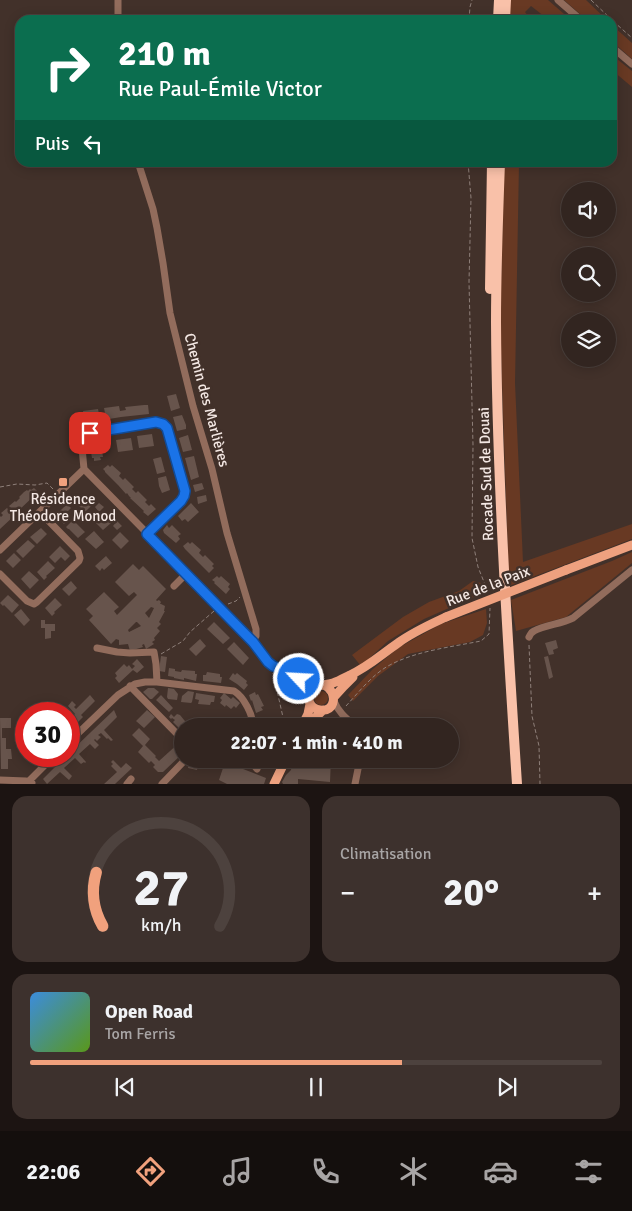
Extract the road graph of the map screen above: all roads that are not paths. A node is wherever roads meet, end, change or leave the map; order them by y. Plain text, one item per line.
1 (118, 0) edge
2 (499, 0) edge
3 (506, 0) edge
4 (558, 0) edge
5 (118, 15) edge
6 (498, 15) edge
7 (505, 15) edge
8 (575, 15) edge
9 (617, 51) edge
10 (632, 64) edge
11 (140, 167) edge
12 (492, 167) edge
13 (500, 167) edge
14 (84, 470) junction
15 (40, 512) junction
16 (147, 534) junction
17 (632, 545) edge
18 (0, 550) edge
19 (632, 570) edge
20 (0, 574) edge
21 (186, 574) junction
22 (174, 586) dead end
23 (529, 637) road end
24 (253, 642) junction
25 (97, 648) dead end
26 (280, 669) junction
27 (361, 670) junction
28 (156, 682) junction
29 (130, 686) junction
30 (320, 686) junction
31 (334, 699) junction
32 (309, 701) junction
33 (325, 710) junction
34 (252, 718) edge
35 (306, 718) edge
36 (316, 718) edge
37 (345, 718) edge
38 (346, 718) edge
39 (80, 731) edge
40 (174, 731) edge
41 (44, 767) edge
42 (177, 768) edge
43 (282, 768) edge
44 (358, 768) edge
45 (0, 780) edge
46 (31, 782) edge
47 (162, 784) edge
48 (274, 784) edge
49 (355, 784) edge
50 (512, 784) edge
51 (517, 784) edge

1 - 5 street
2 - 6 highway
3 - 7 highway
4 - 8 street
9 - 10 street
11 - 24 street, Chemin des Marlières
12 - 50 highway, Rocade Sud de Douai
13 - 51 highway, Rocade Sud de Douai
14 - 15 street
14 - 16 street
14 - 16 street
15 - 18 street
15 - 20 street
16 - 21 street
17 - 27 main road, Rue de la Paix, bridge
19 - 23 street
21 - 22 street
21 - 24 street
24 - 26 street
25 - 28 street
26 - 30 street
26 - 32 street
27 - 30 main road, Rue de la Paix
27 - 31 main road, Rue de la Paix
28 - 29 street
28 - 34 street
29 - 39 street
29 - 40 street
30 - 31 main road
30 - 32 main road
31 - 33 main road
31 - 38 street
32 - 33 main road
32 - 35 main road
33 - 36 main road
33 - 37 street
41 - 46 street
42 - 47 street
43 - 48 main road
44 - 49 street
45 - 46 street

